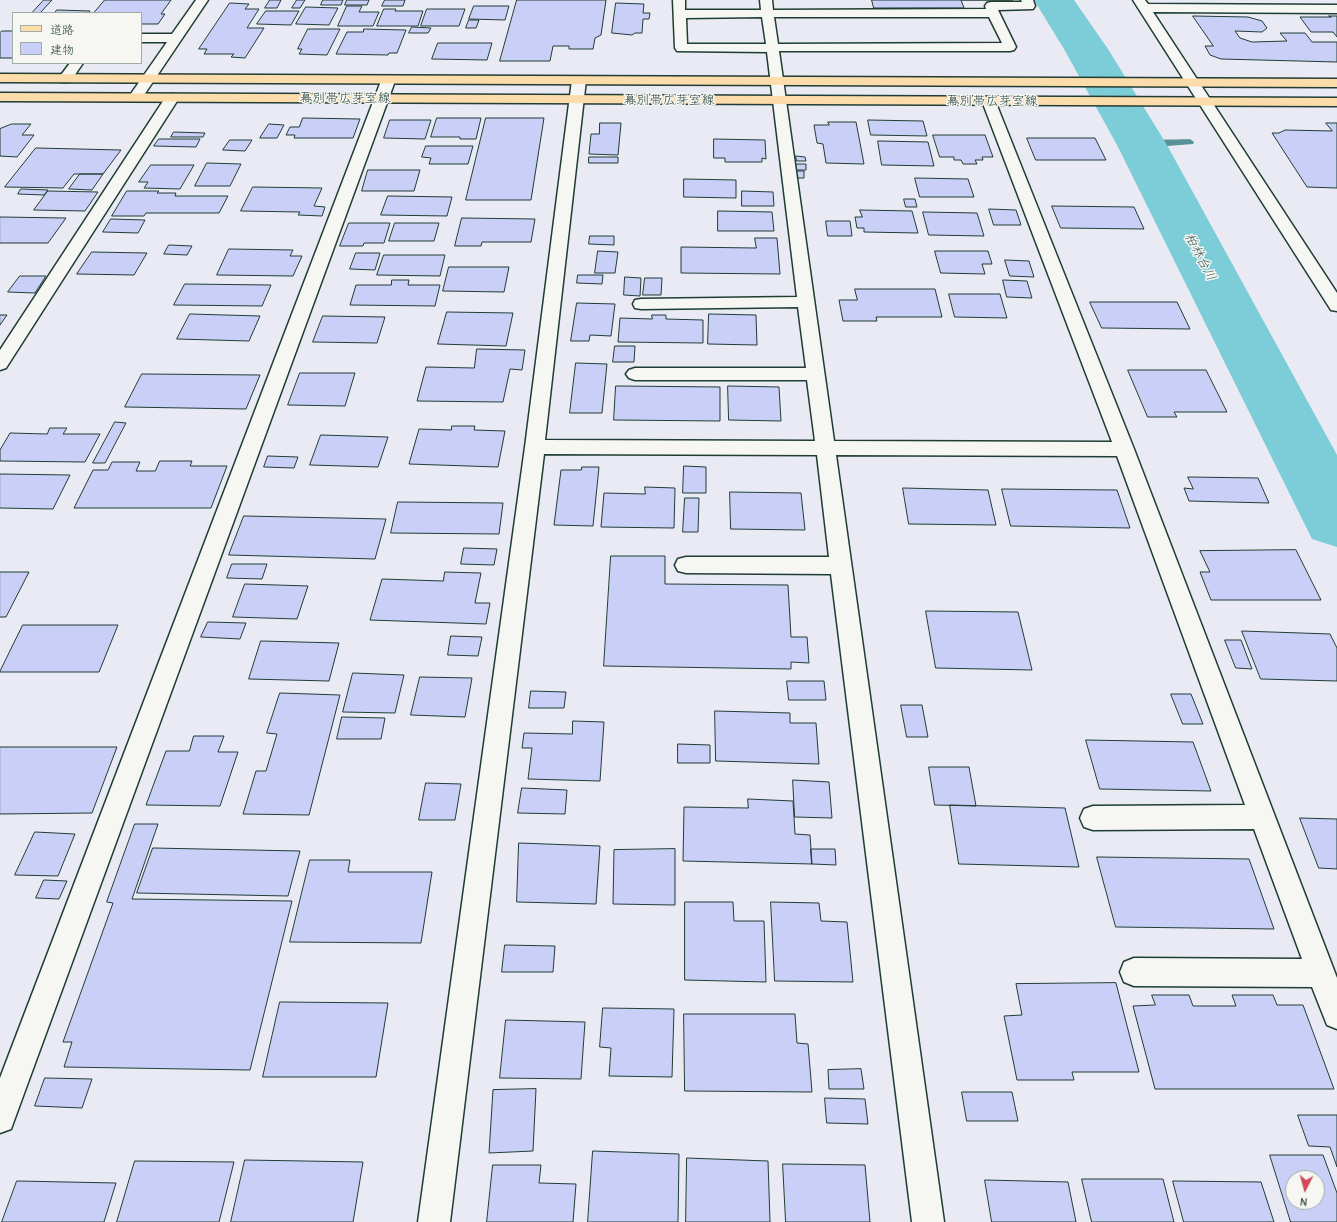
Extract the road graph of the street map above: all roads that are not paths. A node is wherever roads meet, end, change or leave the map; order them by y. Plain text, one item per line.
1 (202, 0) edge
2 (679, 0) edge
3 (766, 0) edge
4 (1027, 0) edge
5 (1142, 4) edge
6 (1244, 4) edge
7 (1337, 9) edge
8 (768, 13) junction
9 (993, 13) junction
10 (680, 14) junction
11 (142, 38) edge
12 (176, 38) junction
13 (773, 48) junction
14 (76, 64) edge
15 (0, 78) edge
16 (65, 79) junction
17 (147, 80) junction
18 (579, 80) junction
19 (1192, 82) junction
20 (1337, 83) edge
21 (384, 90) junction
22 (779, 90) junction
23 (0, 97) edge
24 (135, 98) junction
25 (172, 98) junction
26 (578, 99) junction
27 (1205, 100) junction
28 (989, 101) junction
29 (1337, 102) edge
30 (806, 302) junction
31 (641, 304) dead end
32 (1337, 306) edge
33 (0, 364) edge
34 (635, 374) dead end
35 (816, 374) junction
36 (535, 447) junction
37 (826, 447) junction
38 (1124, 449) junction
39 (686, 565) dead end
40 (841, 566) junction
41 (1263, 817) junction
42 (1093, 818) dead end
43 (1134, 972) dead end
44 (1331, 994) edge
45 (0, 1118) edge
46 (434, 1222) edge
47 (928, 1222) edge

1 - 12 street
2 - 10 street
3 - 8 street
4 - 9 street
5 - 6 street
5 - 19 street
6 - 7 street
8 - 9 street
8 - 10 street
8 - 13 street
9 - 13 street
10 - 13 street
11 - 12 street
12 - 17 street
13 - 22 street
14 - 16 street
15 - 16 main road, 幕別帯広芽室線
16 - 17 main road, 幕別帯広芽室線
17 - 21 main road, 幕別帯広芽室線
17 - 24 street
18 - 21 main road, 幕別帯広芽室線
18 - 22 main road, 幕別帯広芽室線
18 - 26 street
19 - 20 main road, 幕別帯広芽室線
19 - 22 main road, 幕別帯広芽室線
19 - 27 street
21 - 25 main road, 幕別帯広芽室線
21 - 26 main road, 幕別帯広芽室線
21 - 45 street
22 - 26 main road, 幕別帯広芽室線
22 - 28 main road, 幕別帯広芽室線
22 - 30 street
23 - 24 main road, 幕別帯広芽室線
24 - 25 main road, 幕別帯広芽室線
25 - 33 street
26 - 36 street
27 - 28 main road, 幕別帯広芽室線
27 - 29 main road, 幕別帯広芽室線
27 - 32 street
28 - 38 street
30 - 31 street
30 - 35 street
34 - 35 street
35 - 37 street
36 - 37 street
36 - 46 street
37 - 38 street
37 - 40 street
38 - 41 street
39 - 40 street
40 - 47 street
41 - 42 street
41 - 44 street
43 - 44 street

